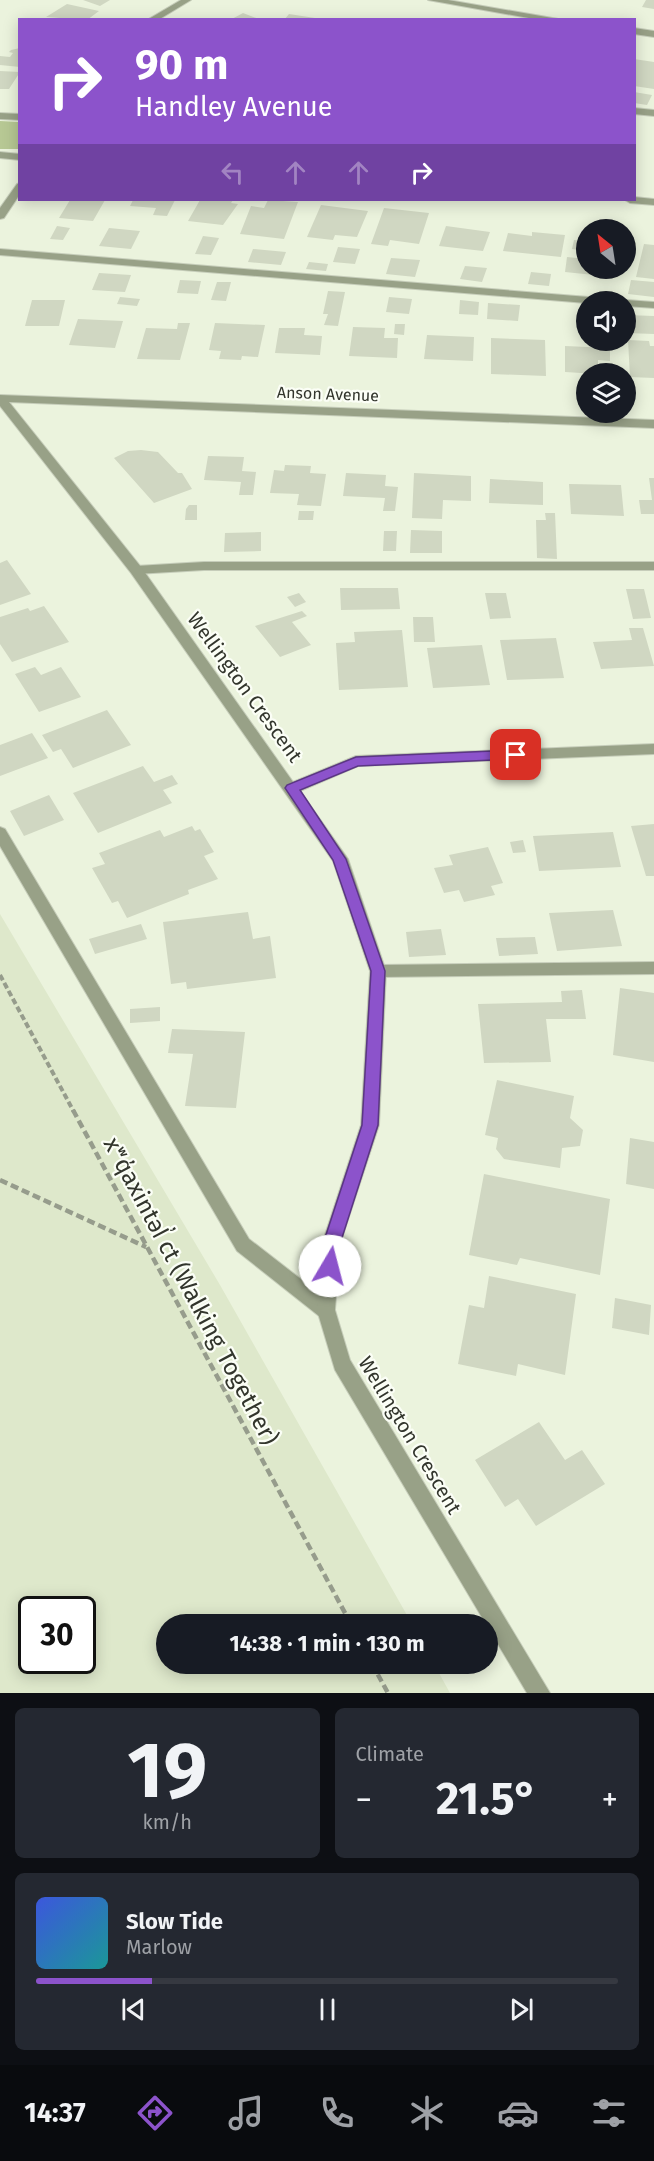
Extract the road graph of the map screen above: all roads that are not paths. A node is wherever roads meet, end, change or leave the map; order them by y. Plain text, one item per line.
1 (187, 0) edge
2 (432, 0) edge
3 (156, 18) edge
4 (547, 18) edge
5 (636, 31) edge
6 (654, 34) edge
7 (636, 111) edge
8 (654, 113) edge
9 (0, 116) edge
10 (18, 117) edge
11 (0, 155) edge
12 (18, 157) edge
13 (18, 189) edge
14 (636, 200) edge
15 (654, 202) edge
16 (0, 216) edge
17 (0, 252) edge
18 (576, 299) edge
19 (636, 304) edge
20 (654, 305) edge
21 (0, 398) edge
22 (654, 424) edge
23 (654, 566) edge
24 (136, 570) junction
25 (654, 749) edge
26 (292, 788) junction
27 (0, 833) edge
28 (654, 968) edge
29 (378, 971) junction
30 (326, 1310) junction
31 (539, 1693) edge

1 - 3 street
2 - 4 street
5 - 6 street
7 - 8 street
9 - 10 street
11 - 12 street
13 - 16 street
14 - 15 street
17 - 18 street
19 - 20 street
21 - 22 street, Anson Avenue
21 - 24 street, Wellington Crescent
23 - 24 street
24 - 26 street, Wellington Crescent
25 - 26 street
26 - 29 street, Wellington Crescent
27 - 30 street
28 - 29 street
29 - 30 street, Wellington Crescent
30 - 31 street, Wellington Crescent

